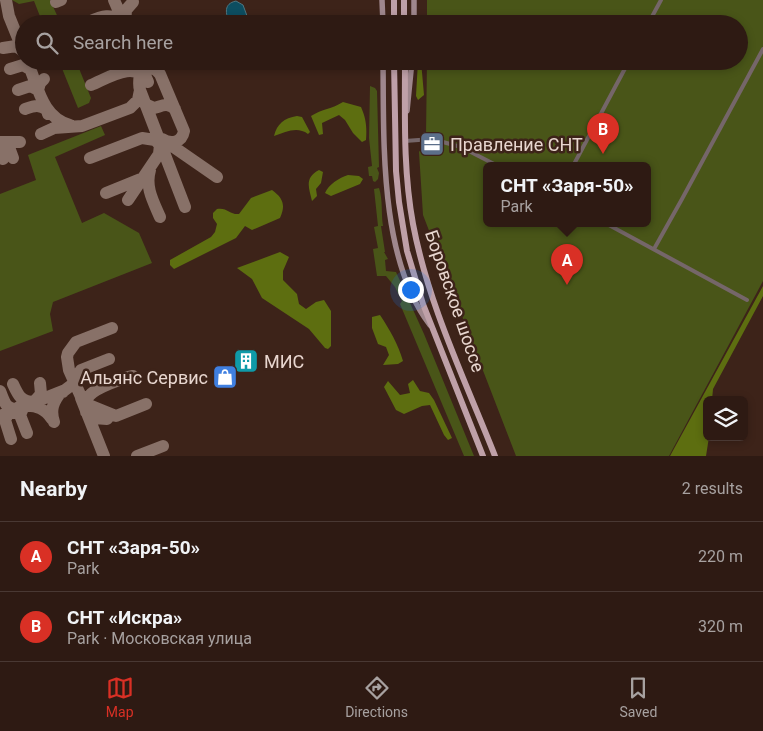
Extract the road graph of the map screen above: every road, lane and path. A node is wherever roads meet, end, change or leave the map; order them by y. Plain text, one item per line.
1 (382, 0) edge
2 (394, 0) edge
3 (404, 0) edge
4 (414, 0) edge
5 (661, 0) edge
6 (383, 15) edge
7 (394, 15) edge
8 (404, 15) edge
9 (414, 15) edge
10 (653, 15) edge
11 (763, 49) edge
12 (383, 70) edge
13 (394, 70) edge
14 (405, 70) edge
15 (411, 70) edge
16 (624, 70) edge
17 (405, 118) junction
18 (405, 141) junction
19 (490, 162) edge
20 (575, 162) edge
21 (613, 227) edge
22 (654, 249) junction
23 (747, 300) dead end
24 (431, 326) junction
25 (483, 456) edge
26 (495, 456) edge

1 - 6 main road
2 - 7 main road
3 - 8 main road
4 - 9 main road
5 - 10 street
11 - 22 street
12 - 24 main road
13 - 24 main road, Боровское шоссе
14 - 17 main road, Боровское шоссе
15 - 17 main road
16 - 20 street
17 - 18 main road, Боровское шоссе
18 - 19 street
18 - 26 main road, Боровское шоссе
21 - 22 street
22 - 23 street
24 - 25 main road, Боровское шоссе

